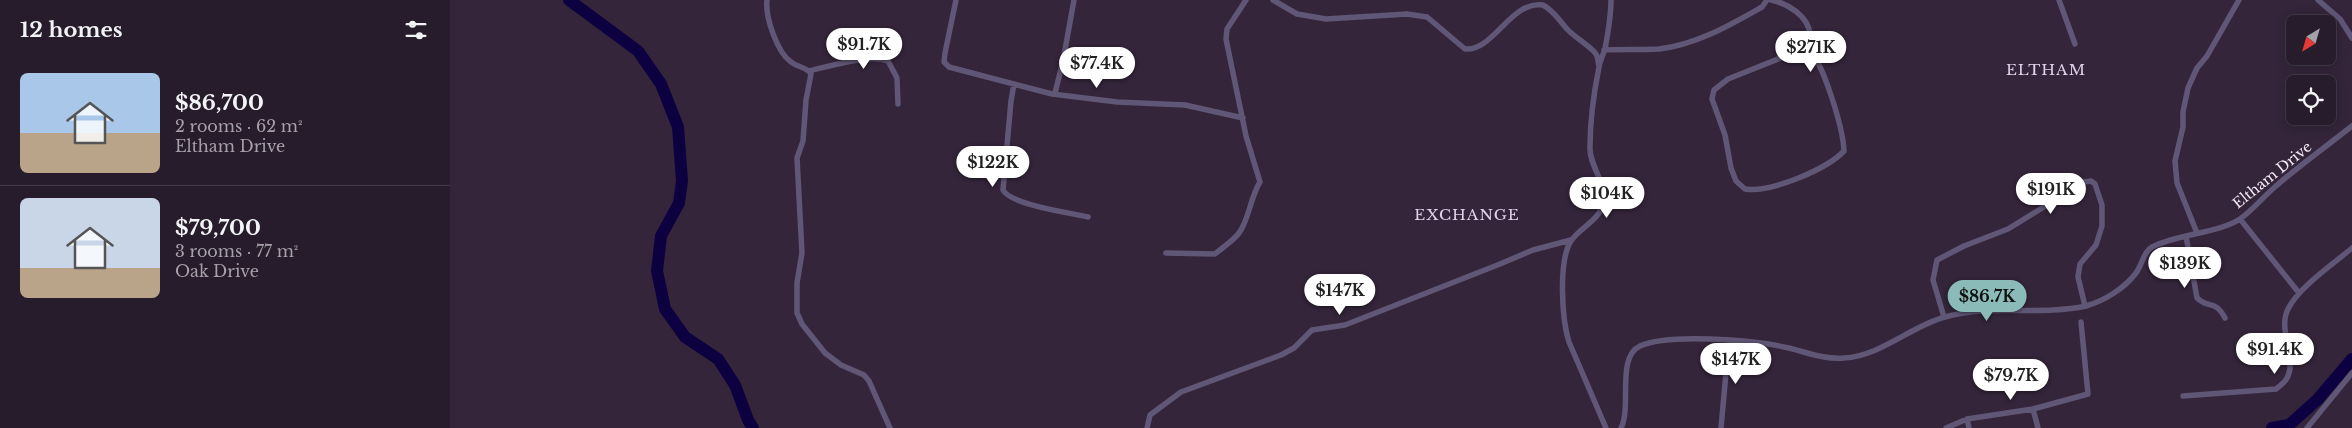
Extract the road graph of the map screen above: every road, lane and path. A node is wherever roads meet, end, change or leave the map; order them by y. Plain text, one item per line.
1 (768, 0) edge
2 (956, 0) edge
3 (1074, 0) edge
4 (1246, 0) edge
5 (1273, 0) edge
6 (1611, 0) edge
7 (1769, 0) edge
8 (2059, 0) edge
9 (2239, 0) edge
10 (2318, 0) edge
11 (2352, 38) edge
12 (2075, 44) dead end
13 (1808, 47) junction
14 (1604, 50) junction
15 (1599, 66) junction
16 (809, 71) junction
17 (1014, 84) junction
18 (1055, 93) junction
19 (898, 104) dead end
20 (1243, 118) junction
21 (2352, 126) edge
22 (1088, 217) dead end
23 (2240, 219) junction
24 (2197, 232) junction
25 (2186, 236) junction
26 (1571, 240) junction
27 (2352, 248) edge
28 (1166, 253) dead end
29 (2299, 293) junction
30 (2085, 306) junction
31 (1944, 317) junction
32 (2225, 318) dead end
33 (2081, 322) dead end
34 (1729, 340) junction
35 (2352, 373) edge
36 (2183, 396) dead end
37 (2033, 409) junction
38 (1967, 419) junction
39 (890, 428) edge
40 (1147, 428) edge
41 (1606, 428) edge
42 (1621, 428) edge
43 (1721, 428) edge
44 (1946, 428) edge
45 (1969, 428) edge
46 (2038, 428) edge
47 (2307, 428) edge

1 - 16 street
2 - 17 street
3 - 18 street
4 - 20 street
5 - 15 street
6 - 14 street
7 - 13 street
7 - 14 street
8 - 12 street
9 - 24 street
10 - 11 street
13 - 13 street
14 - 15 street
15 - 26 street
16 - 19 street
16 - 39 street
17 - 18 street
17 - 22 street
18 - 20 street
20 - 28 street
21 - 23 street, Eltham Drive
23 - 24 street, Eltham Drive
23 - 29 street
24 - 25 street, Eltham Drive
25 - 30 street, Eltham Drive
25 - 32 street
26 - 40 street
26 - 41 street
27 - 29 street
29 - 36 street
30 - 31 street, Eltham Drive
30 - 31 street
31 - 34 street, Eltham Drive
33 - 37 street
34 - 42 street, Eltham Drive
34 - 43 street
35 - 47 street
37 - 38 street
37 - 46 street
38 - 44 street
38 - 45 street

